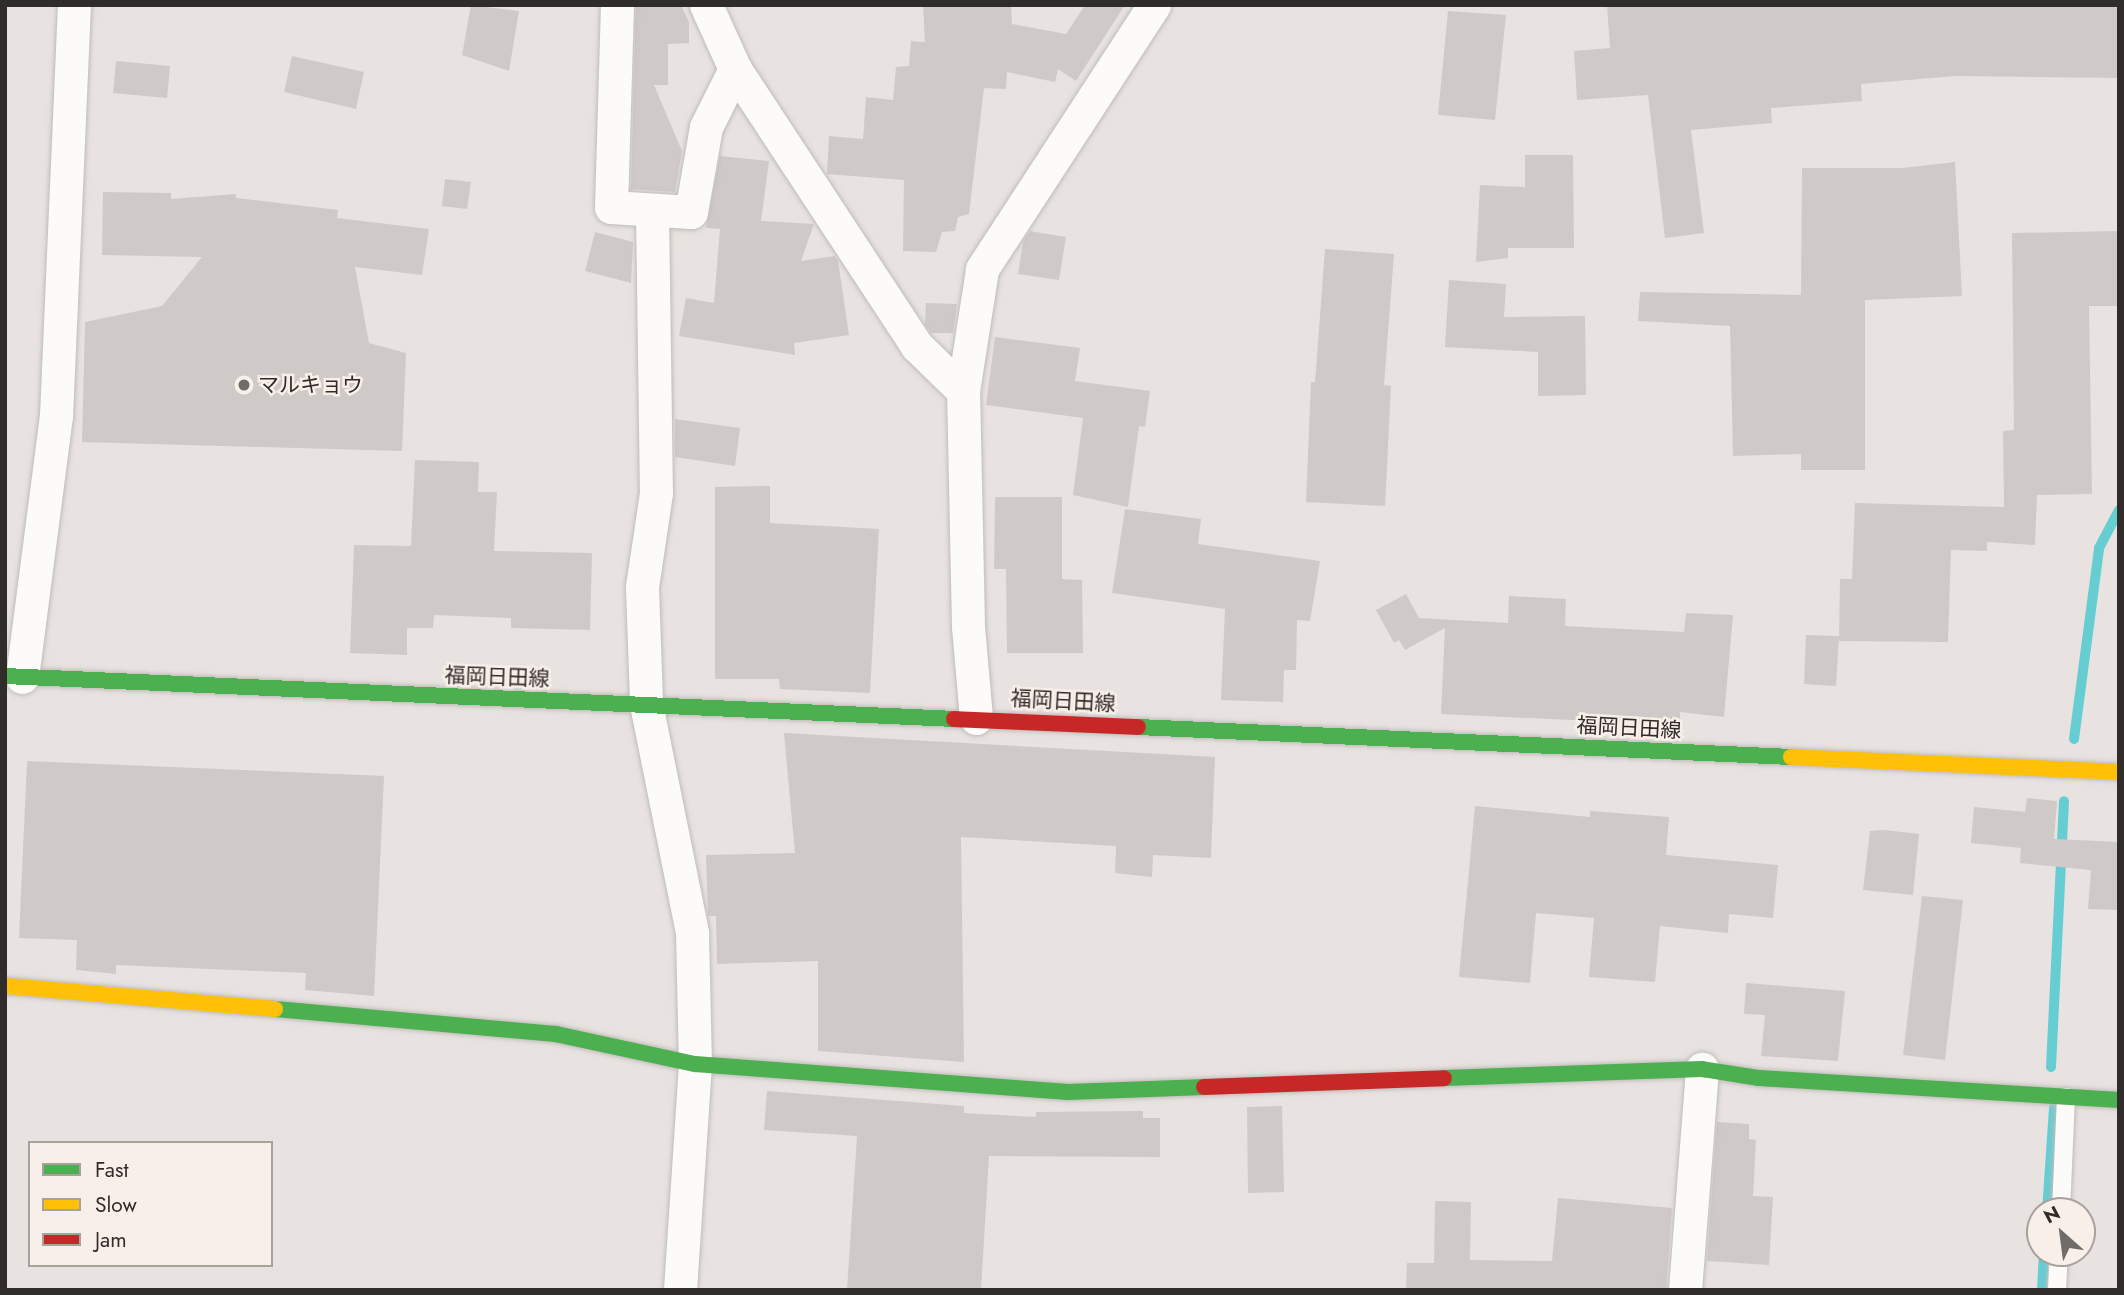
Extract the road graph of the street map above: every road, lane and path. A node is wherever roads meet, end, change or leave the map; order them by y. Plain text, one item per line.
1 (74, 5) edge
2 (617, 5) edge
3 (706, 5) edge
4 (1154, 5) edge
5 (735, 69) junction
6 (652, 209) junction
7 (963, 391) junction
8 (13, 677) edge
9 (646, 704) junction
10 (976, 718) junction
11 (2119, 772) edge
12 (5, 986) edge
13 (695, 1064) junction
14 (1702, 1069) junction
15 (2066, 1097) junction
16 (2119, 1100) edge
17 (2062, 1197) edge
18 (2058, 1267) edge
19 (680, 1290) edge
20 (1685, 1290) edge
21 (2057, 1290) edge

1 - 8 street
2 - 6 street
3 - 5 street
4 - 7 street
5 - 6 street
5 - 7 street
6 - 9 street
7 - 10 street
8 - 9 street, 福岡日田線
9 - 10 street, 福岡日田線
9 - 13 street
10 - 11 street, 福岡日田線
12 - 13 street
13 - 14 street
13 - 19 street
14 - 15 street
14 - 20 street
15 - 16 street
15 - 17 lane
18 - 21 lane

